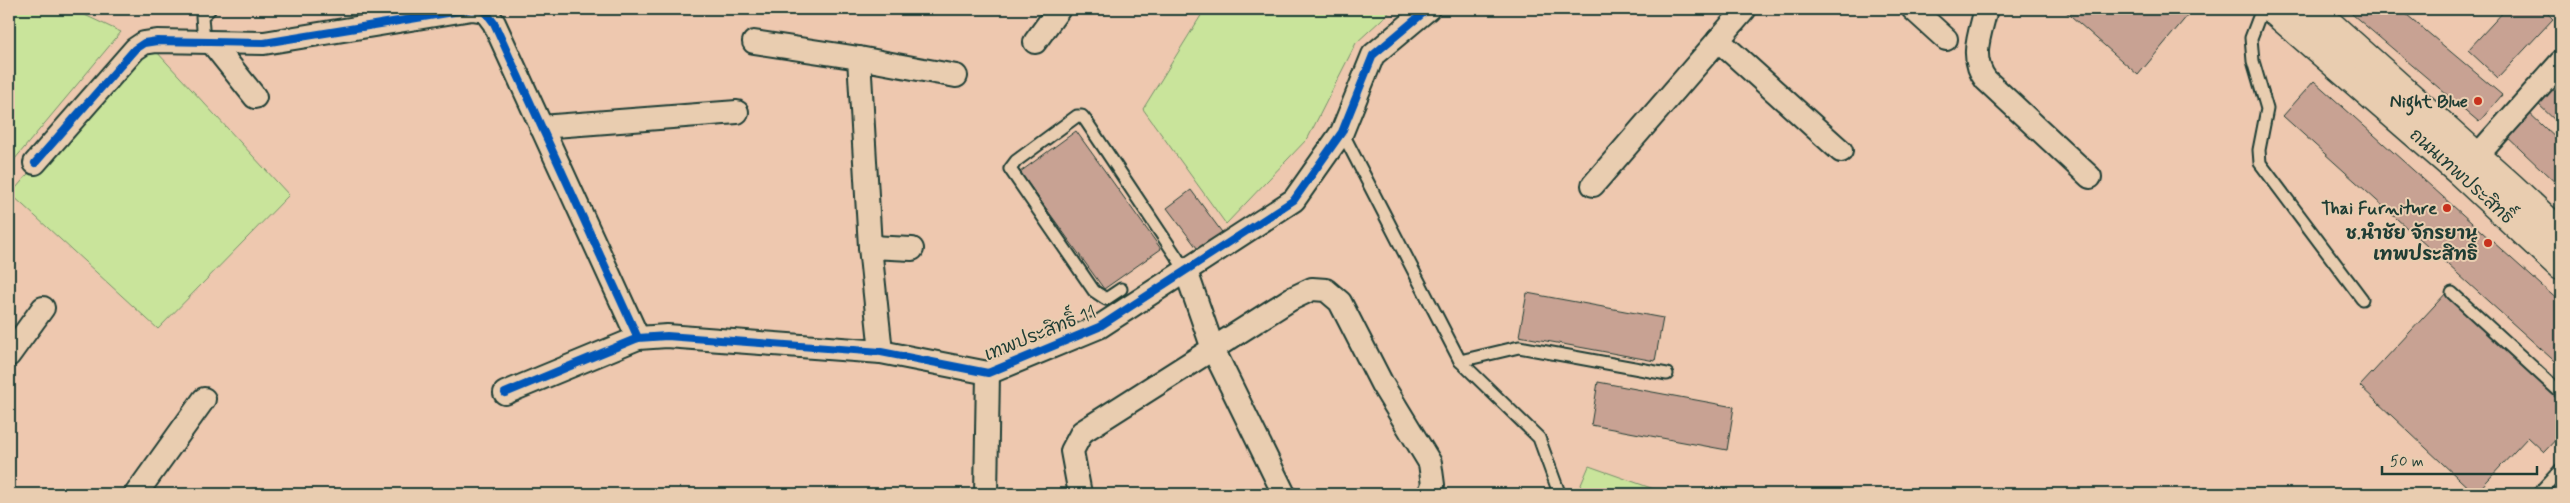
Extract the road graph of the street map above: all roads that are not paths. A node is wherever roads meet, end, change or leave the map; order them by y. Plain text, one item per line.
1 (210, 9) edge
2 (1059, 9) edge
3 (1428, 9) edge
4 (1745, 9) edge
5 (1913, 9) edge
6 (1986, 9) edge
7 (2262, 9) edge
8 (2272, 9) edge
9 (2312, 9) edge
10 (1946, 38) dead end
11 (1718, 40) junction
12 (208, 42) junction
13 (754, 42) dead end
14 (1035, 42) dead end
15 (859, 58) junction
16 (2561, 62) edge
17 (956, 76) dead end
18 (255, 97) dead end
19 (737, 112) dead end
20 (541, 127) junction
21 (1342, 132) junction
22 (1841, 151) dead end
23 (2477, 156) junction
24 (35, 163) dead end
25 (2090, 177) dead end
26 (1593, 185) dead end
27 (2561, 234) edge
28 (870, 247) junction
29 (912, 249) dead end
30 (2561, 266) edge
31 (1186, 271) junction
32 (1121, 289) dead end
33 (2452, 293) dead end
34 (2362, 299) dead end
35 (42, 308) dead end
36 (638, 338) junction
37 (1213, 349) junction
38 (881, 352) junction
39 (9, 355) edge
40 (1460, 361) junction
41 (988, 373) junction
42 (1667, 374) dead end
43 (505, 393) dead end
44 (2561, 393) edge
45 (204, 399) dead end
46 (2561, 469) edge
47 (136, 494) edge
48 (986, 494) edge
49 (1080, 494) edge
50 (1284, 494) edge
51 (1429, 494) edge
52 (1558, 494) edge
53 (2538, 494) edge

1 - 12 lane
2 - 14 street
3 - 21 street, เทพประสิทธิ์ 11
4 - 11 street
5 - 10 street
6 - 25 street
7 - 34 lane
8 - 30 main road, ถนนเทพประสิทธิ์
9 - 23 main road, ถนนเทพประสิทธิ์
11 - 22 street
11 - 26 street
12 - 18 street
12 - 20 street
12 - 24 street
13 - 15 street
15 - 17 street
15 - 28 street
16 - 23 street
19 - 20 street
20 - 36 street
21 - 31 street, เทพประสิทธิ์ 11
21 - 40 lane
23 - 27 main road, ถนนเทพประสิทธิ์
28 - 29 street
28 - 38 street
31 - 32 lane
31 - 37 street
31 - 41 street, เทพประสิทธิ์ 11
33 - 44 lane
35 - 39 street
36 - 38 street, เทพประสิทธิ์ 11
36 - 43 street, เทพประสิทธิ์ 11
37 - 49 street
37 - 50 street
37 - 51 street
38 - 41 street, เทพประสิทธิ์ 11
40 - 42 lane
40 - 52 lane
41 - 48 street
45 - 47 street
46 - 53 lane

